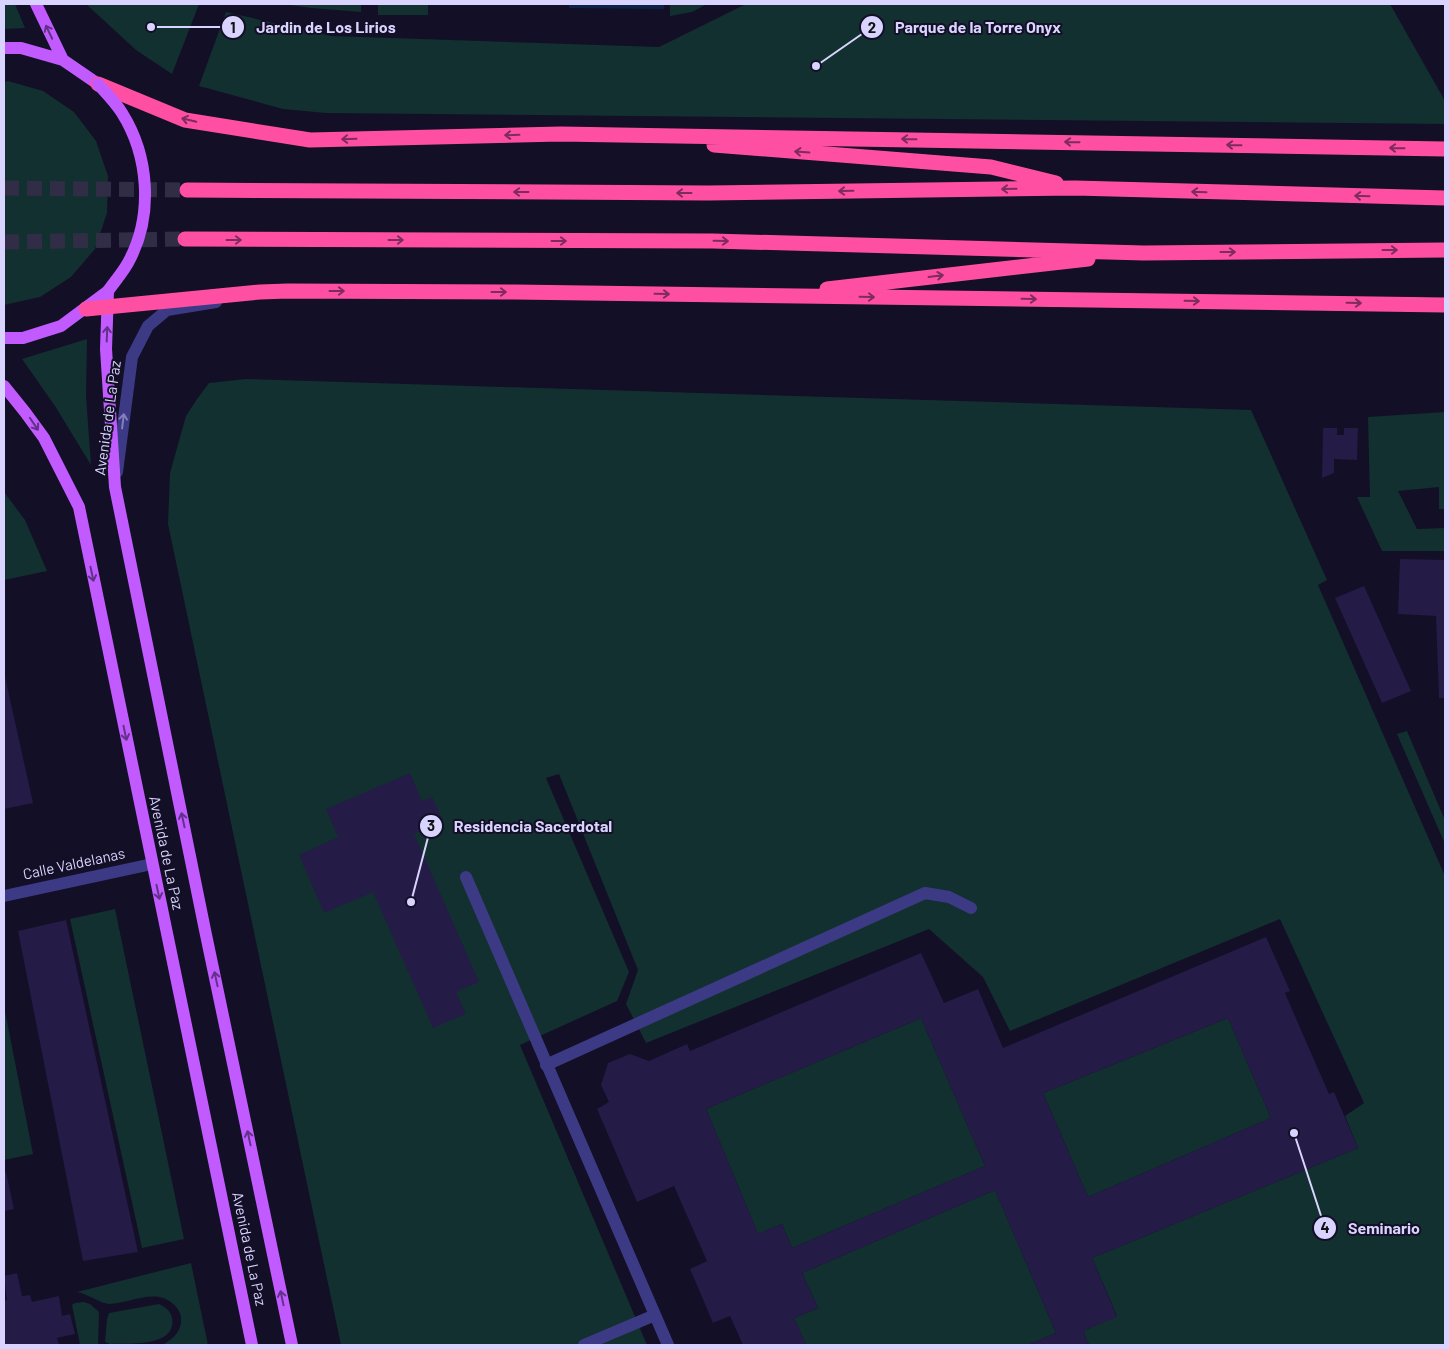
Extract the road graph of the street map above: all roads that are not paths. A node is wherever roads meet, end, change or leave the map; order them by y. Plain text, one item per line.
1 (36, 4) edge
2 (4, 48) edge
3 (63, 60) junction
4 (98, 84) junction
5 (560, 134) junction
6 (1445, 149) edge
7 (1075, 188) junction
8 (187, 190) tunnel mouth
9 (1445, 198) edge
10 (185, 239) tunnel mouth
11 (1445, 250) edge
12 (1144, 252) junction
13 (108, 291) junction
14 (260, 292) junction
15 (766, 296) junction
16 (1445, 304) edge
17 (108, 307) junction
18 (86, 310) junction
19 (4, 338) edge
20 (4, 386) edge
21 (116, 487) junction
22 (152, 864) junction
23 (466, 877) dead end
24 (4, 896) edge
25 (971, 908) dead end
26 (546, 1065) junction
27 (655, 1314) junction
28 (252, 1345) edge
29 (292, 1345) edge
30 (584, 1345) edge
31 (668, 1345) edge

3 -> 1 main road
2 - 3 main road
3 - 4 main road
5 -> 4 highway
4 - 13 main road, bridge
6 -> 5 highway
7 -> 5 highway
7 -> 8 highway
9 -> 7 highway
10 -> 12 highway
12 -> 11 highway
15 -> 12 highway
13 - 17 main road, Avenida de La Paz
13 - 18 main road
14 -> 15 highway
14 - 17 highway
21 -> 14 street, Avenida de La Paz
15 -> 16 highway
17 - 18 highway
21 -> 17 main road, Avenida de La Paz
18 - 19 main road
20 -> 22 main road, Avenida de La Paz
29 -> 21 main road, Avenida de La Paz
22 - 24 street, Calle Valdelanas
22 -> 28 main road, Avenida de La Paz
23 - 26 street
25 - 26 street
26 - 27 street
27 - 30 street
27 - 31 street

